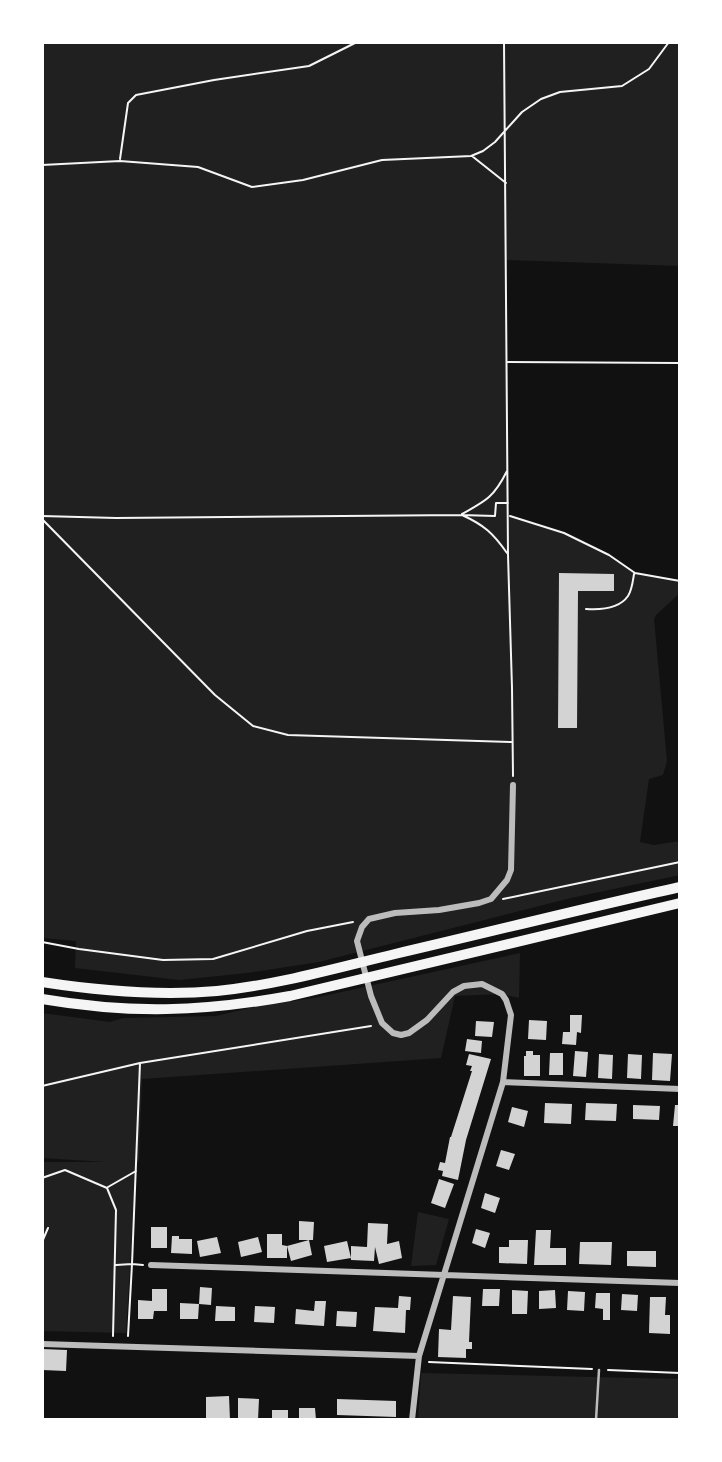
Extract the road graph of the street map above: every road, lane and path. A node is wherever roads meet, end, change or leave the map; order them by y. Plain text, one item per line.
1 (357, 42) edge
2 (504, 42) edge
3 (669, 42) edge
4 (505, 129) junction
5 (471, 156) junction
6 (120, 161) junction
7 (42, 165) edge
8 (506, 183) junction
9 (507, 362) junction
10 (680, 363) edge
11 (507, 470) junction
12 (508, 503) junction
13 (461, 515) junction
14 (509, 515) junction
15 (42, 517) edge
16 (508, 555) junction
17 (635, 573) junction
18 (680, 581) edge
19 (586, 609) dead end
20 (512, 742) junction
21 (513, 785) joint
22 (680, 862) edge
23 (680, 887) edge
24 (491, 900) junction
25 (680, 903) edge
26 (343, 924) dead end
27 (42, 942) edge
28 (42, 982) edge
29 (42, 999) edge
30 (382, 1023) junction
31 (140, 1063) junction
32 (503, 1082) junction
33 (42, 1086) edge
34 (680, 1089) edge
35 (137, 1170) junction
36 (42, 1178) edge
37 (107, 1188) junction
38 (48, 1228) dead end
39 (42, 1242) edge
40 (132, 1264) junction
41 (115, 1265) junction
42 (151, 1265) joint
43 (444, 1274) junction
44 (680, 1283) edge
45 (42, 1344) edge
46 (113, 1348) junction
47 (128, 1348) junction
48 (418, 1359) junction
49 (599, 1370) junction
50 (680, 1373) edge
51 (412, 1420) edge
52 (596, 1420) edge

1 - 6 path
2 - 4 path
3 - 4 path
4 - 5 path
4 - 8 path
5 - 6 path
5 - 8 path
6 - 7 path
8 - 9 path
9 - 10 path
9 - 11 path
11 - 12 path
11 - 13 path
12 - 13 path
12 - 14 path
13 - 15 path
13 - 16 path
14 - 16 path
14 - 17 path
15 - 20 path
16 - 20 path
17 - 18 path
17 - 19 path
20 - 21 path
21 - 24 street
22 - 24 path
23 - 28 highway
24 - 30 street
25 - 29 highway
26 - 27 path
30 - 31 path
30 - 32 street
31 - 33 path
31 - 35 path
32 - 34 street
32 - 43 street
35 - 37 path
35 - 40 path
36 - 37 path
37 - 41 path
38 - 39 path
40 - 41 path
40 - 42 path
40 - 47 path
41 - 46 path
42 - 43 street
43 - 44 street
43 - 48 street
45 - 46 street
46 - 47 street
47 - 48 street
48 - 49 path
48 - 51 street
49 - 50 path
49 - 52 lane

